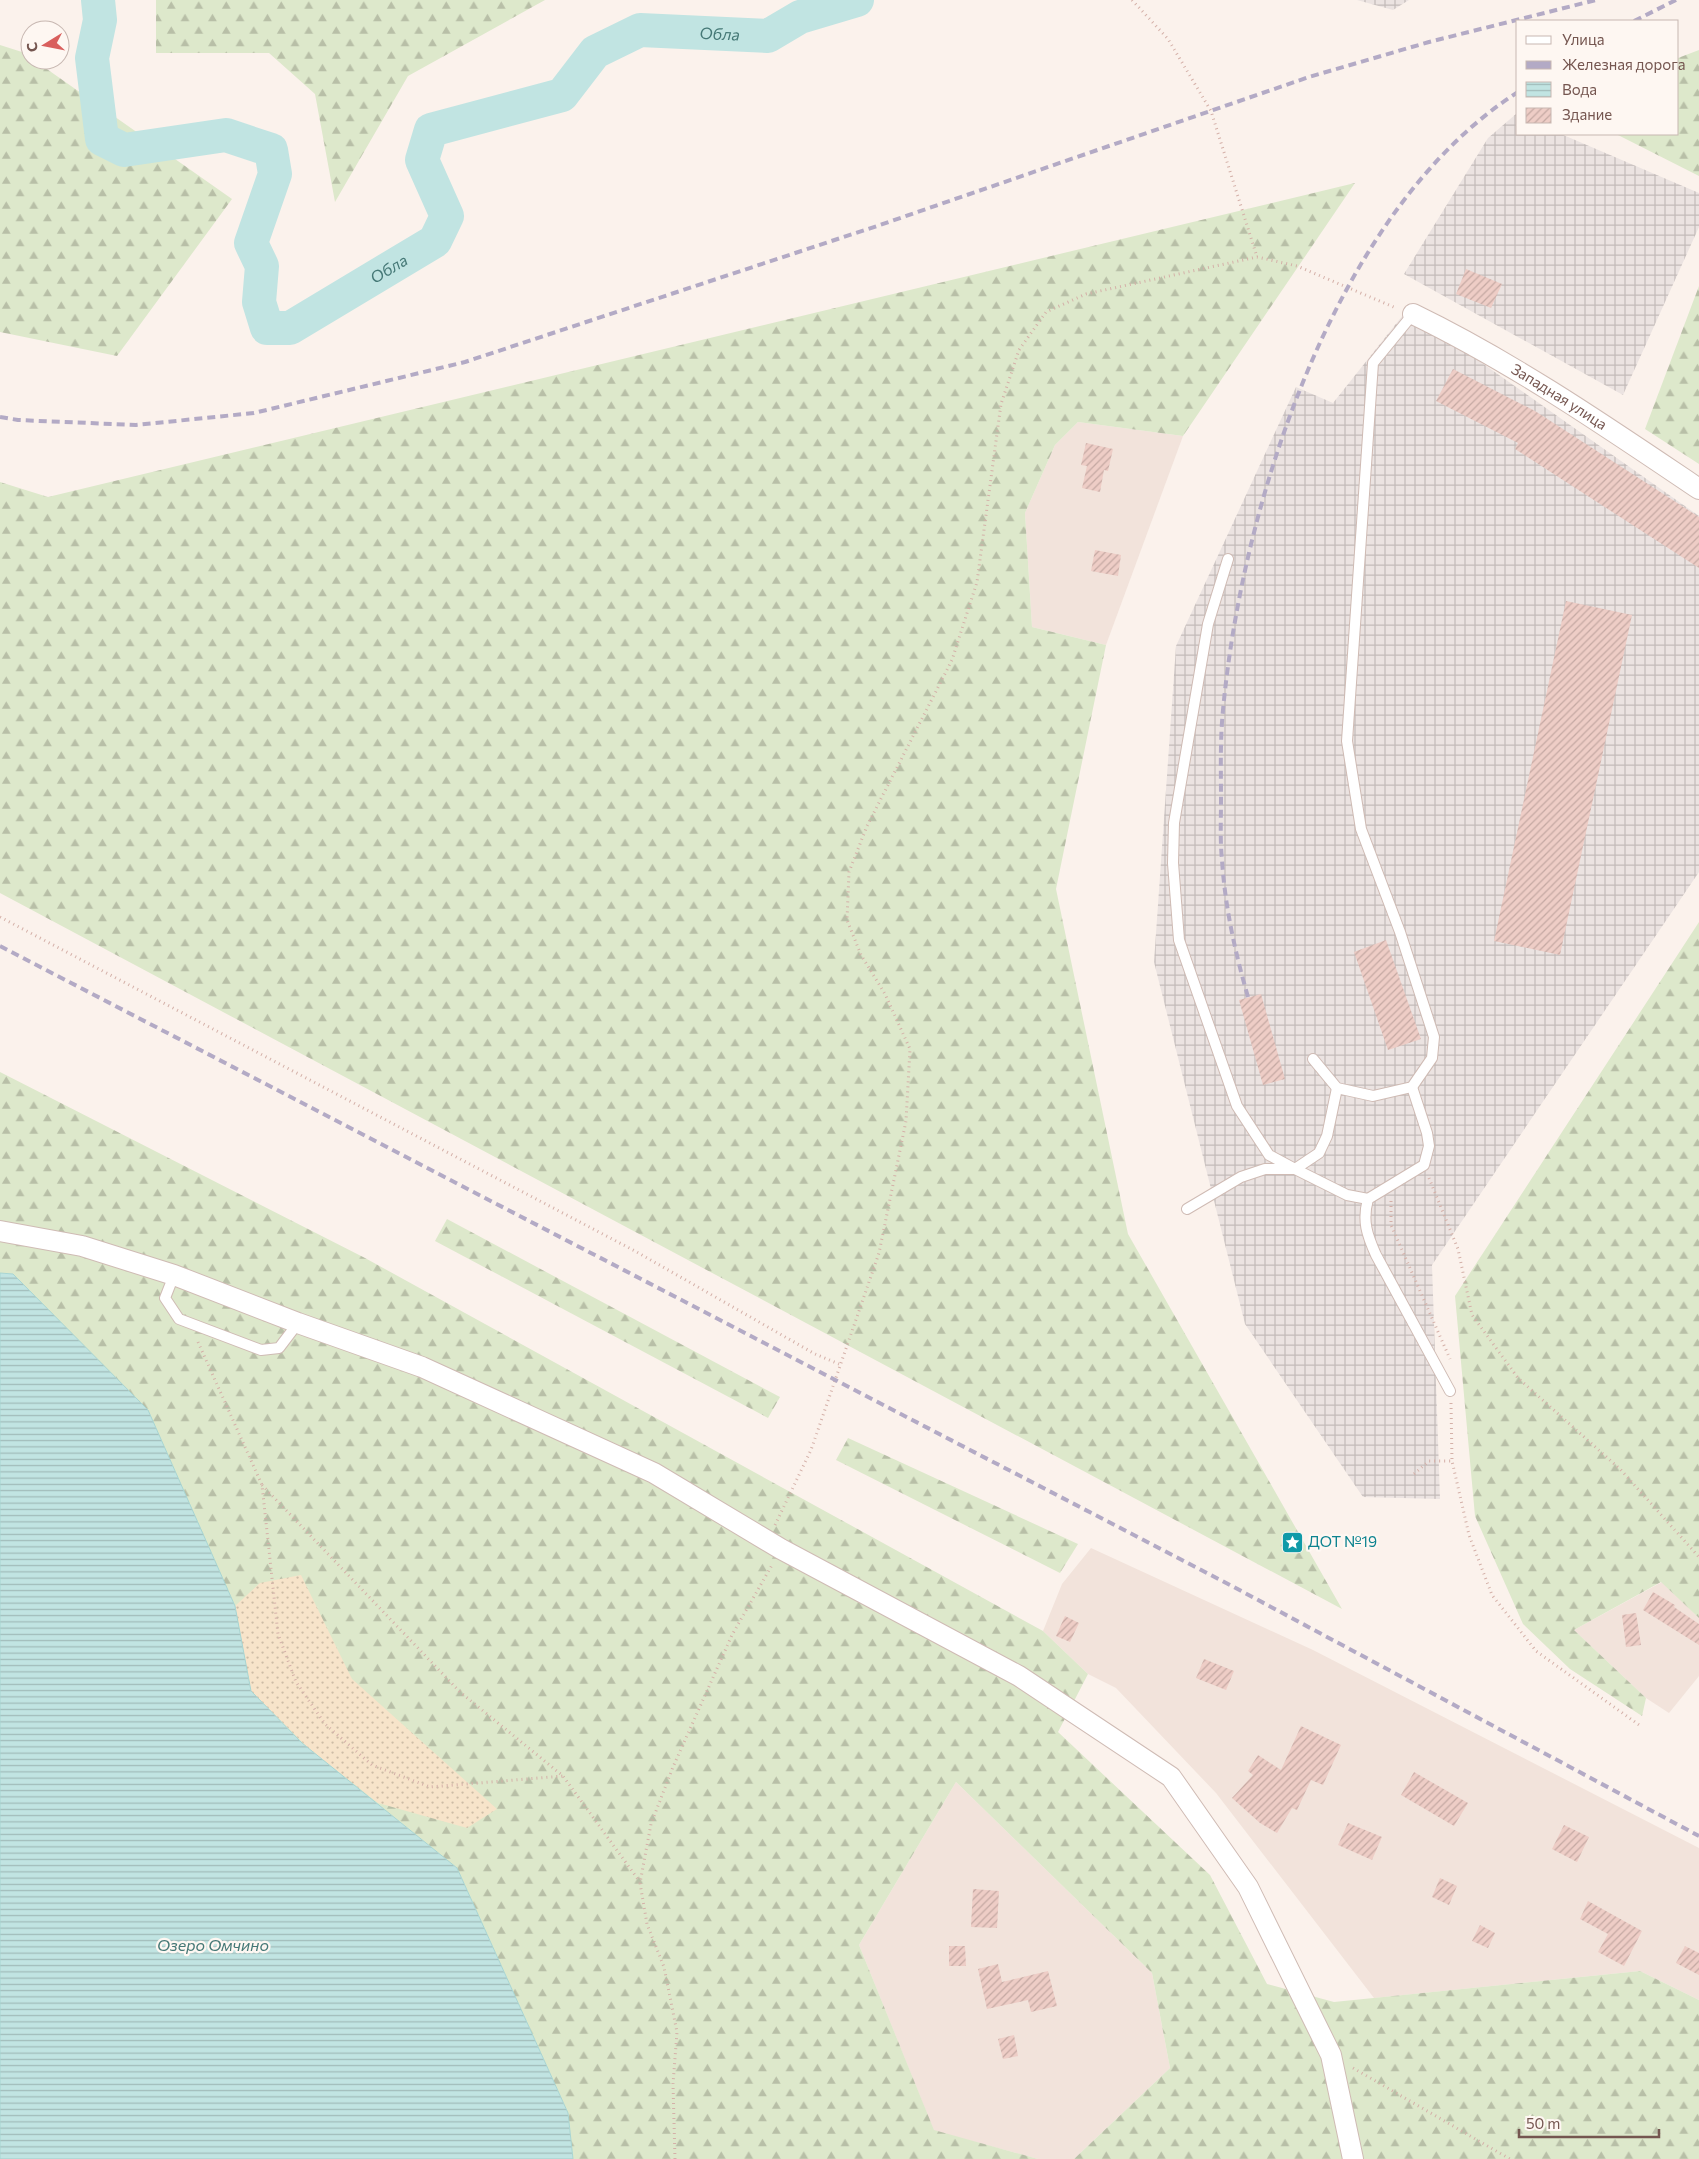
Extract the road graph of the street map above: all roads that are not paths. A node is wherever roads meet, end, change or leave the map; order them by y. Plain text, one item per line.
1 (1413, 314) joint
2 (1699, 489) edge
3 (1228, 559) dead end
4 (1313, 1059) dead end
5 (1412, 1087) junction
6 (1337, 1088) junction
7 (1295, 1169) junction
8 (1368, 1199) junction
9 (1187, 1209) dead end
10 (0, 1231) edge
11 (174, 1275) junction
12 (298, 1323) junction
13 (1450, 1391) road end
14 (1353, 2159) edge

1 - 2 street, Западная улица
1 - 5 lane
3 - 7 lane
4 - 6 lane
5 - 6 lane
5 - 8 lane
6 - 7 lane
7 - 8 lane
7 - 9 lane
8 - 13 lane
10 - 11 street
11 - 12 street
11 - 12 lane
12 - 14 street

